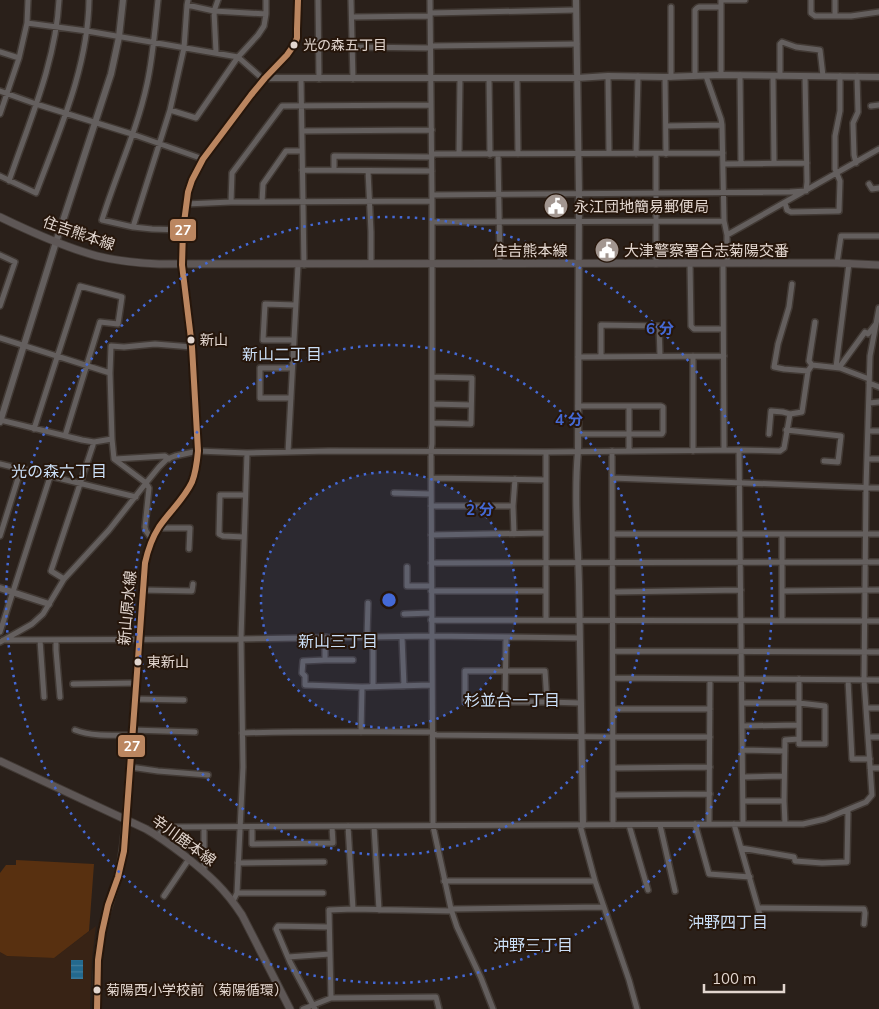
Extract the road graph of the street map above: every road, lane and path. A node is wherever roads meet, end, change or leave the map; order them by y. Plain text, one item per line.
1 (28, 0) edge
2 (59, 0) edge
3 (89, 0) edge
4 (123, 0) edge
5 (158, 0) edge
6 (218, 0) edge
7 (266, 0) edge
8 (298, 0) edge
9 (318, 0) edge
10 (352, 0) edge
11 (430, 0) edge
12 (576, 0) edge
13 (721, 0) edge
14 (745, 0) edge
15 (811, 0) edge
16 (835, 0) edge
17 (187, 3) edge
18 (671, 7) dead end
19 (721, 7) junction
20 (576, 10) junction
21 (214, 11) junction
22 (879, 12) edge
23 (266, 14) junction
24 (430, 15) junction
25 (834, 16) junction
26 (352, 17) junction
27 (27, 23) junction
28 (56, 27) junction
29 (87, 31) junction
30 (119, 37) junction
31 (154, 43) junction
32 (576, 44) junction
33 (431, 47) junction
34 (184, 48) junction
35 (353, 48) junction
36 (0, 52) edge
37 (216, 52) junction
38 (238, 57) junction
39 (19, 58) junction
40 (721, 75) junction
41 (740, 75) junction
42 (608, 76) junction
43 (638, 76) junction
44 (695, 76) junction
45 (706, 76) junction
46 (776, 76) junction
47 (805, 76) junction
48 (823, 76) junction
49 (840, 76) junction
50 (857, 76) junction
51 (668, 77) junction
52 (879, 77) edge
53 (431, 78) junction
54 (460, 78) junction
55 (489, 78) junction
56 (517, 78) junction
57 (577, 78) junction
58 (264, 79) junction
59 (301, 79) junction
60 (319, 79) junction
61 (354, 79) junction
62 (0, 91) edge
63 (7, 93) junction
64 (36, 104) junction
65 (431, 105) junction
66 (879, 105) edge
67 (302, 106) junction
68 (871, 106) dead end
69 (170, 110) junction
70 (65, 112) junction
71 (0, 114) edge
72 (95, 124) junction
73 (722, 125) junction
74 (666, 126) junction
75 (432, 130) junction
76 (302, 131) junction
77 (132, 134) junction
78 (160, 144) junction
79 (879, 150) edge
80 (302, 151) junction
81 (609, 153) junction
82 (459, 154) junction
83 (518, 154) junction
84 (578, 154) junction
85 (636, 154) junction
86 (656, 154) junction
87 (666, 154) junction
88 (723, 154) junction
89 (490, 155) junction
90 (498, 155) junction
91 (432, 156) junction
92 (203, 159) junction
93 (856, 162) junction
94 (774, 163) junction
95 (807, 163) junction
96 (724, 164) junction
97 (741, 164) junction
98 (302, 170) junction
99 (334, 170) junction
100 (368, 171) junction
101 (432, 171) junction
102 (837, 173) junction
103 (0, 176) edge
104 (9, 180) junction
105 (869, 184) dead end
106 (879, 188) edge
107 (806, 191) junction
108 (724, 192) junction
109 (657, 193) junction
110 (499, 194) junction
111 (578, 194) junction
112 (432, 198) junction
113 (370, 201) junction
114 (231, 202) junction
115 (262, 202) junction
116 (303, 202) junction
117 (785, 203) junction
118 (186, 204) junction
119 (0, 217) edge
120 (657, 221) junction
121 (724, 221) junction
122 (432, 222) junction
123 (499, 222) junction
124 (578, 222) junction
125 (133, 228) junction
126 (183, 230) junction
127 (726, 235) junction
128 (879, 236) edge
129 (56, 242) junction
130 (0, 255) edge
131 (578, 263) junction
132 (690, 263) junction
133 (725, 263) junction
134 (837, 263) junction
135 (371, 264) junction
136 (432, 264) junction
137 (500, 264) junction
138 (656, 264) junction
139 (849, 264) junction
140 (182, 265) junction
141 (300, 265) junction
142 (879, 265) edge
143 (792, 284) dead end
144 (295, 305) junction
145 (0, 306) edge
146 (879, 308) edge
147 (877, 321) edge
148 (815, 322) dead end
149 (724, 329) junction
150 (0, 338) edge
151 (294, 340) junction
152 (24, 346) junction
153 (192, 347) junction
154 (58, 356) junction
155 (601, 356) junction
156 (660, 356) junction
157 (693, 356) junction
158 (724, 356) junction
159 (578, 357) junction
160 (812, 364) junction
161 (87, 366) junction
162 (292, 368) junction
163 (838, 368) junction
164 (808, 371) junction
165 (110, 373) junction
166 (433, 378) junction
167 (869, 381) junction
168 (879, 387) edge
169 (291, 398) junction
170 (868, 402) junction
171 (879, 402) edge
172 (432, 404) junction
173 (472, 405) junction
174 (578, 406) junction
175 (629, 406) junction
176 (790, 414) junction
177 (0, 421) edge
178 (433, 423) junction
179 (34, 429) junction
180 (786, 430) junction
181 (868, 431) junction
182 (879, 431) edge
183 (578, 434) junction
184 (630, 434) junction
185 (768, 434) dead end
186 (65, 436) junction
187 (112, 439) junction
188 (94, 442) junction
189 (693, 450) junction
190 (724, 450) junction
191 (739, 450) junction
192 (431, 451) junction
193 (578, 451) junction
194 (612, 451) junction
195 (629, 451) junction
196 (198, 452) junction
197 (288, 452) junction
198 (546, 452) junction
199 (247, 453) junction
200 (169, 458) junction
201 (114, 459) junction
202 (867, 459) junction
203 (879, 459) edge
204 (824, 461) dead end
205 (0, 464) edge
206 (21, 469) junction
207 (50, 477) junction
208 (431, 478) junction
209 (612, 478) junction
210 (514, 479) junction
211 (546, 480) junction
212 (740, 482) junction
213 (146, 483) junction
214 (80, 484) junction
215 (866, 488) junction
216 (879, 488) edge
217 (394, 493) dead end
218 (431, 494) junction
219 (245, 495) junction
220 (136, 497) junction
221 (431, 506) junction
222 (513, 506) junction
223 (158, 528) junction
224 (545, 533) junction
225 (514, 534) junction
226 (612, 534) junction
227 (740, 534) junction
228 (782, 534) junction
229 (866, 534) junction
230 (879, 534) edge
231 (431, 535) junction
232 (0, 536) edge
233 (244, 537) junction
234 (152, 539) junction
235 (189, 549) dead end
236 (431, 562) junction
237 (545, 562) junction
238 (578, 562) junction
239 (612, 562) junction
240 (865, 562) junction
241 (879, 562) edge
242 (740, 563) junction
243 (782, 563) junction
244 (407, 567) dead end
245 (64, 579) junction
246 (193, 584) dead end
247 (0, 588) edge
248 (431, 588) junction
249 (142, 590) junction
250 (741, 590) junction
251 (865, 590) junction
252 (879, 590) edge
253 (546, 591) junction
254 (782, 591) junction
255 (13, 592) junction
256 (613, 592) junction
257 (368, 603) dead end
258 (49, 604) junction
259 (431, 613) junction
260 (404, 614) dead end
261 (431, 620) junction
262 (546, 620) junction
263 (580, 620) junction
264 (613, 620) junction
265 (741, 620) junction
266 (782, 620) junction
267 (865, 621) junction
268 (879, 621) edge
269 (0, 632) edge
270 (431, 636) junction
271 (366, 637) junction
272 (373, 637) junction
273 (402, 637) junction
274 (506, 637) junction
275 (325, 638) junction
276 (580, 638) junction
277 (138, 639) junction
278 (241, 639) junction
279 (40, 640) junction
280 (56, 640) junction
281 (2, 641) edge
282 (613, 651) junction
283 (864, 651) junction
284 (742, 652) junction
285 (879, 652) edge
286 (325, 660) junction
287 (353, 660) dead end
288 (505, 671) junction
289 (613, 678) junction
290 (710, 679) junction
291 (742, 679) junction
292 (799, 680) junction
293 (848, 680) junction
294 (864, 680) junction
295 (879, 680) edge
296 (135, 683) junction
297 (72, 684) dead end
298 (432, 685) junction
299 (373, 686) junction
300 (404, 686) junction
301 (362, 687) junction
302 (44, 697) dead end
303 (60, 697) dead end
304 (134, 699) junction
305 (184, 700) dead end
306 (547, 702) junction
307 (505, 703) junction
308 (581, 703) junction
309 (742, 703) junction
310 (799, 703) junction
311 (866, 708) junction
312 (879, 708) edge
313 (613, 709) junction
314 (710, 709) junction
315 (799, 725) junction
316 (742, 726) junction
317 (75, 730) dead end
318 (132, 732) junction
319 (195, 732) dead end
320 (361, 732) junction
321 (432, 732) junction
322 (242, 733) junction
323 (582, 736) junction
324 (613, 737) junction
325 (710, 737) junction
326 (868, 737) junction
327 (879, 737) edge
328 (799, 739) junction
329 (742, 750) junction
330 (784, 752) junction
331 (870, 759) junction
332 (0, 761) edge
333 (130, 766) junction
334 (710, 767) junction
335 (613, 768) junction
336 (870, 768) junction
337 (879, 768) edge
338 (208, 774) dead end
339 (784, 776) junction
340 (743, 777) junction
341 (710, 794) junction
342 (613, 795) junction
343 (872, 795) junction
344 (879, 795) edge
345 (743, 800) junction
346 (784, 800) junction
347 (848, 811) junction
348 (126, 818) junction
349 (695, 824) junction
350 (709, 824) junction
351 (734, 824) junction
352 (743, 824) junction
353 (785, 824) junction
354 (581, 825) junction
355 (613, 825) junction
356 (629, 825) junction
357 (660, 825) junction
358 (332, 826) junction
359 (348, 826) junction
360 (374, 826) junction
361 (433, 826) junction
362 (204, 827) junction
363 (240, 827) junction
364 (252, 827) junction
365 (157, 835) junction
366 (741, 848) junction
367 (189, 859) junction
368 (238, 862) junction
369 (324, 862) dead end
370 (204, 870) junction
371 (750, 877) junction
372 (444, 881) junction
373 (595, 881) junction
374 (648, 890) dead end
375 (675, 892) dead end
376 (237, 893) junction
377 (322, 893) dead end
378 (164, 896) dead end
379 (233, 901) junction
380 (604, 907) junction
381 (759, 908) junction
382 (353, 909) junction
383 (379, 910) junction
384 (451, 910) junction
385 (864, 924) dead end
386 (763, 925) dead end
387 (329, 927) junction
388 (330, 954) junction
389 (288, 957) junction
390 (331, 998) junction
391 (314, 1007) edge
392 (97, 1009) edge
393 (290, 1009) edge
394 (304, 1009) edge
395 (439, 1009) edge
396 (493, 1009) edge
397 (637, 1009) edge

1 - 27 street
2 - 28 street
3 - 29 street
4 - 30 street
5 - 31 street
6 - 21 street
7 - 23 street
8 - 58 main road
9 - 60 street
10 - 26 street
11 - 24 street
12 - 20 street
13 - 14 street
13 - 19 street
15 - 25 street
16 - 25 street
17 - 21 street
17 - 34 street
18 - 51 street
19 - 40 street
19 - 44 street
20 - 24 street
20 - 32 street
21 - 23 street
21 - 37 street
22 - 25 street
23 - 38 street
24 - 26 street
24 - 33 street
26 - 35 street
27 - 28 street
27 - 39 street
28 - 29 street
28 - 64 street
29 - 30 street
29 - 70 street
30 - 31 street
30 - 72 street
31 - 34 street
31 - 77 street
32 - 33 street
32 - 57 street
33 - 35 street
33 - 53 street
34 - 37 street
34 - 69 street
35 - 61 street
36 - 39 street
37 - 38 street
38 - 58 street
38 - 69 street
39 - 63 street
40 - 41 street
40 - 45 street
41 - 46 street
41 - 97 street
42 - 43 street
42 - 57 street
42 - 81 street
43 - 51 street
43 - 85 street
44 - 45 street
44 - 51 street
45 - 73 street
46 - 47 street
46 - 48 street
46 - 94 street
47 - 48 street
47 - 95 street
48 - 49 street
49 - 50 street
49 - 102 street
50 - 52 street
50 - 93 street
51 - 74 street
53 - 54 street
53 - 61 street
53 - 65 street
54 - 55 street
54 - 82 street
55 - 56 street
55 - 89 street
56 - 57 street
56 - 83 street
57 - 84 street
58 - 59 street
58 - 92 main road
59 - 60 street
59 - 67 street
60 - 61 street
62 - 63 street
63 - 64 street
63 - 71 street
64 - 70 street
64 - 104 street
65 - 67 street
65 - 75 street
66 - 68 street
67 - 76 street
67 - 114 street
69 - 78 street
70 - 72 street
70 - 104 street
72 - 77 street
72 - 129 street
73 - 74 street
73 - 88 street
74 - 87 street
75 - 76 street
75 - 91 street
76 - 80 street
77 - 78 street
77 - 125 street
78 - 92 street
78 - 125 street
79 - 93 street
80 - 98 street
80 - 115 street
81 - 84 street
81 - 85 street
82 - 89 street
82 - 91 street
83 - 84 street
83 - 90 street
84 - 111 street
85 - 86 street
86 - 87 street
86 - 109 street
87 - 88 street
88 - 96 street
89 - 90 street
90 - 110 street
91 - 99 street
91 - 101 street
92 - 118 main road
93 - 102 street
94 - 95 street
94 - 97 street
95 - 107 street
96 - 97 street
96 - 108 street
98 - 99 street
98 - 116 street
99 - 100 street
100 - 101 street
100 - 113 street
101 - 112 street
102 - 107 street
102 - 117 street
103 - 104 street
105 - 106 street
107 - 108 street
107 - 117 street
108 - 109 street
108 - 121 street
109 - 111 street
109 - 120 street
110 - 111 street
110 - 112 street
110 - 123 street
111 - 124 street
112 - 113 street
112 - 122 street
113 - 116 street
113 - 135 street
114 - 115 street
114 - 118 street
115 - 116 street
116 - 141 street
117 - 127 street
118 - 126 main road
119 - 129 main road, 住吉熊本線
120 - 121 street
120 - 124 street
120 - 138 street
121 - 127 street
122 - 123 street
122 - 136 street
123 - 124 street
123 - 137 street
124 - 131 street
125 - 126 street
126 - 140 main road
127 - 133 street
128 - 134 street
129 - 140 main road, 住吉熊本線
129 - 152 street
130 - 145 street
131 - 137 main road, 住吉熊本線
131 - 138 main road, 住吉熊本線
131 - 159 street
132 - 133 main road, 住吉熊本線
132 - 138 main road, 住吉熊本線
132 - 149 street
133 - 134 main road, 住吉熊本線
133 - 149 street
134 - 139 main road, 住吉熊本線
135 - 136 main road, 住吉熊本線
135 - 141 main road, 住吉熊本線
136 - 137 main road, 住吉熊本線
136 - 166 street
139 - 142 main road, 住吉熊本線
139 - 163 street
140 - 141 main road, 住吉熊本線
140 - 153 main road, 新山原水線
141 - 144 street
143 - 164 street
144 - 151 street
144 - 151 street
146 - 147 street
147 - 163 street
147 - 167 street
148 - 160 street
149 - 158 street
150 - 152 street
151 - 162 street
152 - 154 street
152 - 177 street
153 - 165 street
153 - 196 main road, 新山原水線
154 - 161 street
154 - 161 street
154 - 179 street
155 - 156 street
155 - 156 street
155 - 159 street
156 - 157 street
157 - 158 street
157 - 189 street
158 - 190 street
159 - 174 street
160 - 163 street
160 - 164 street
161 - 165 street
161 - 186 street
162 - 169 street
162 - 169 street
163 - 167 street
164 - 176 street
165 - 187 street
166 - 172 street
166 - 173 street
167 - 168 street
167 - 170 street
169 - 197 street
170 - 171 street
170 - 181 street
172 - 173 street
172 - 178 street
173 - 178 street
174 - 175 street
174 - 183 street
175 - 184 street
175 - 184 street
176 - 180 street
176 - 185 street
177 - 179 street
178 - 192 street
179 - 186 street
180 - 191 street
180 - 204 street
181 - 182 street
181 - 202 street
183 - 184 street
183 - 193 street
184 - 195 street
186 - 188 street
187 - 188 street
187 - 201 street
188 - 214 street
189 - 190 street
189 - 195 street
190 - 191 street
191 - 212 street
192 - 197 street
192 - 198 street
192 - 208 street
193 - 194 street
193 - 198 street
193 - 238 street
194 - 195 street
194 - 209 street
196 - 199 street
196 - 200 street
196 - 223 main road, 新山原水線
197 - 199 street
198 - 211 street
199 - 219 street
200 - 201 street
200 - 213 street
201 - 213 street
202 - 203 street
202 - 215 street
205 - 206 street
206 - 207 street
206 - 232 street
207 - 214 street
207 - 255 street
208 - 210 street
208 - 218 street
209 - 212 street
209 - 226 street
210 - 211 street
210 - 222 street
211 - 224 street
212 - 215 street
212 - 227 street
213 - 220 street
213 - 234 street
214 - 220 street
214 - 245 street
215 - 216 street
215 - 229 street
217 - 218 street
218 - 221 street
219 - 233 street
219 - 233 street
220 - 245 street
221 - 222 street
221 - 231 street
222 - 225 street
223 - 234 main road, 新山原水線
223 - 235 street
224 - 225 street
224 - 237 street
225 - 231 street
226 - 227 street
226 - 239 street
227 - 228 street
227 - 242 street
228 - 229 street
228 - 243 street
229 - 230 street
229 - 240 street
231 - 236 street
233 - 278 street
234 - 249 main road, 新山原水線
236 - 237 street
236 - 248 street
237 - 238 street
237 - 253 street
238 - 239 street
238 - 263 street
239 - 242 street
239 - 256 street
240 - 241 street
240 - 243 street
240 - 251 street
242 - 243 street
242 - 250 street
243 - 254 street
244 - 248 street
245 - 258 street
246 - 249 street
247 - 255 street
248 - 253 street
248 - 259 street
249 - 277 main road, 新山原水線
250 - 256 street
250 - 265 street
251 - 252 street
251 - 254 street
251 - 267 street
253 - 262 street
254 - 266 street
255 - 258 street
255 - 269 street
256 - 264 street
257 - 271 street
258 - 281 street
259 - 260 street
259 - 261 street
261 - 262 street
261 - 270 street
262 - 263 street
263 - 264 street
263 - 276 street
264 - 265 street
264 - 282 street
265 - 266 street
265 - 284 street
266 - 267 street
267 - 268 street
267 - 283 street
270 - 273 street
270 - 274 street
270 - 298 street
271 - 272 street
271 - 275 street
272 - 273 street
272 - 299 street
273 - 300 street
274 - 276 street
274 - 288 street
275 - 278 street
275 - 286 street
276 - 308 street
277 - 278 street
277 - 280 street
277 - 296 main road, 新山原水線
278 - 322 street
279 - 280 street
279 - 281 street
279 - 302 street
280 - 303 street
282 - 284 street
282 - 289 street
283 - 284 street
283 - 285 street
283 - 294 street
284 - 291 street
286 - 287 street
286 - 301 street
288 - 306 street
288 - 307 street
288 - 307 street
289 - 290 street
289 - 313 street
290 - 291 street
290 - 314 street
291 - 292 street
291 - 309 street
292 - 293 street
292 - 310 street
293 - 294 street
293 - 331 street
294 - 295 street
294 - 311 street
296 - 297 street
296 - 304 main road, 新山原水線
298 - 300 street
298 - 321 street
299 - 300 street
299 - 301 street
301 - 320 street
304 - 305 street
304 - 318 main road, 新山原水線
306 - 307 street
306 - 308 street
308 - 323 street
309 - 310 street
309 - 316 street
310 - 315 street
310 - 328 street
311 - 312 street
311 - 326 street
313 - 314 street
313 - 324 street
314 - 325 street
315 - 316 street
315 - 328 street
316 - 329 street
317 - 318 street
318 - 319 street
318 - 333 main road, 新山原水線
320 - 321 street
320 - 322 street
321 - 323 street
321 - 361 street
322 - 363 street
323 - 324 street
323 - 354 street
324 - 325 street
324 - 335 street
325 - 334 street
326 - 327 street
326 - 331 street
328 - 330 street
329 - 330 street
329 - 340 street
330 - 339 street
331 - 336 street
332 - 348 main road, 辛川鹿本線
333 - 338 street
333 - 348 main road, 新山原水線
334 - 335 street
334 - 341 street
335 - 342 street
336 - 337 street
336 - 343 street
339 - 340 street
339 - 346 street
340 - 345 street
341 - 342 street
341 - 350 street
342 - 355 street
343 - 344 street
343 - 347 street
345 - 346 street
345 - 352 street
346 - 353 street
347 - 353 street
347 - 366 street
348 - 365 main road, 辛川鹿本線
348 - 392 street
349 - 350 street
349 - 357 street
349 - 371 street
350 - 351 street
351 - 352 street
351 - 366 street
352 - 353 street
354 - 355 street
354 - 361 street
354 - 373 street
355 - 356 street
356 - 357 street
356 - 374 street
357 - 375 street
358 - 359 street
358 - 364 street
358 - 364 street
359 - 360 street
359 - 382 street
360 - 361 street
360 - 383 street
361 - 372 street
362 - 363 street
362 - 365 street
362 - 370 street
363 - 364 street
363 - 368 street
365 - 367 main road, 辛川鹿本線
366 - 371 street
367 - 370 main road, 辛川鹿本線
367 - 378 street
368 - 369 street
368 - 376 street
370 - 379 main road, 辛川鹿本線
371 - 381 street
372 - 373 street
372 - 384 street
373 - 380 street
376 - 377 street
376 - 379 street
379 - 393 main road, 辛川鹿本線
380 - 384 street
380 - 397 street
381 - 385 street
381 - 386 street
382 - 383 street
382 - 387 street
383 - 384 street
384 - 396 street
387 - 388 street
387 - 389 street
388 - 389 street
388 - 390 street
389 - 391 street
390 - 391 street
390 - 395 street
391 - 394 street

